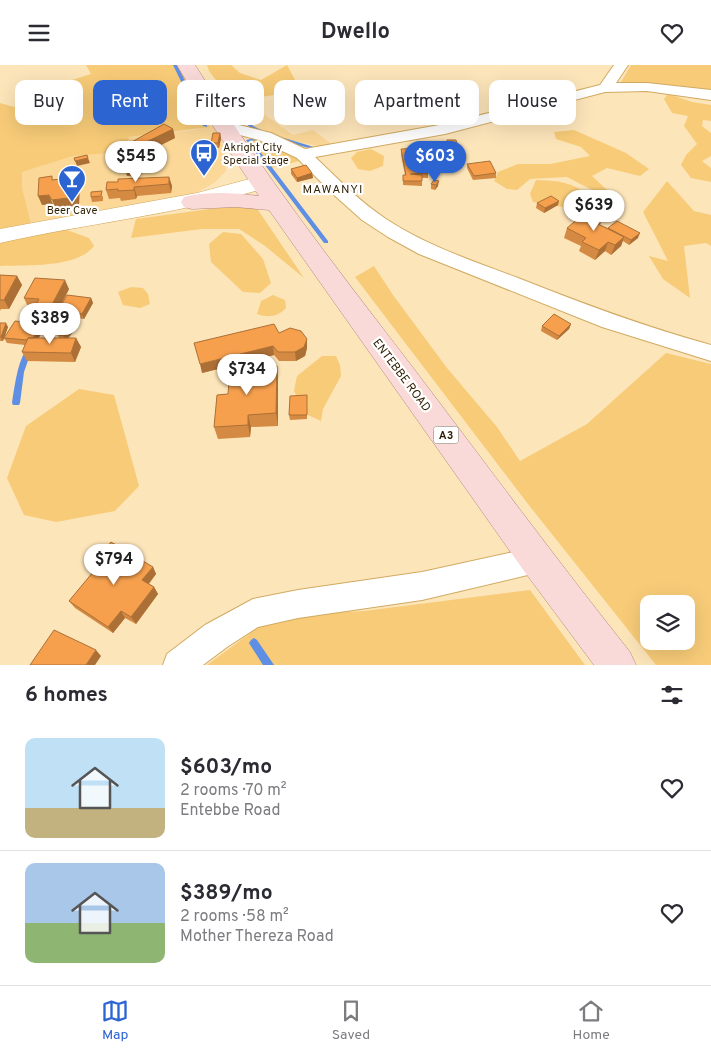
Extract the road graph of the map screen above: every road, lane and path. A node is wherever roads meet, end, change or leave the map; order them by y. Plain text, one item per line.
1 (186, 65) edge
2 (621, 65) edge
3 (605, 88) junction
4 (711, 95) edge
5 (223, 126) junction
6 (303, 154) junction
7 (246, 157) junction
8 (269, 193) junction
9 (200, 200) junction
10 (0, 235) edge
11 (711, 353) edge
12 (536, 560) junction
13 (178, 665) edge
14 (617, 665) edge

1 - 5 main road, A3
2 - 3 street
3 - 4 street
3 - 6 street
5 - 6 street
5 - 7 main road, A3
6 - 11 street
7 - 8 main road, A3
7 - 9 main road
8 - 9 main road
8 - 12 main road, ENTEBBE ROAD / A3
9 - 10 street
12 - 13 street
12 - 14 main road, ENTEBBE ROAD / A3

